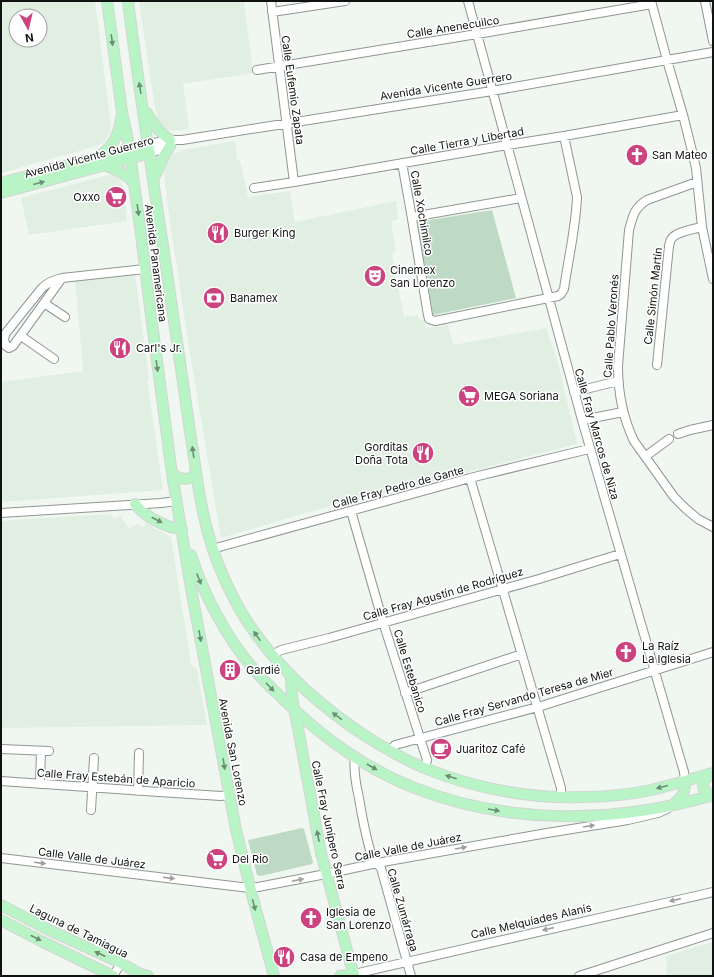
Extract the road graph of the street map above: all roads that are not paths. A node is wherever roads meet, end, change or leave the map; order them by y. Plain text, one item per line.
1 (107, 1) edge
2 (128, 1) edge
3 (271, 1) edge
4 (345, 1) edge
5 (468, 1) edge
6 (705, 1) edge
7 (652, 2) edge
8 (272, 12) junction
9 (477, 34) junction
10 (713, 41) edge
11 (713, 52) edge
12 (666, 60) junction
13 (279, 67) junction
14 (258, 70) dead end
15 (492, 91) junction
16 (143, 107) junction
17 (122, 112) junction
18 (683, 115) junction
19 (287, 124) junction
20 (564, 136) junction
21 (170, 143) junction
22 (507, 145) junction
23 (149, 148) junction
24 (130, 154) junction
25 (98, 157) junction
26 (402, 163) junction
27 (105, 165) junction
28 (153, 180) junction
29 (294, 182) junction
30 (697, 182) junction
31 (1, 183) edge
32 (134, 183) junction
33 (254, 188) dead end
34 (1, 193) edge
35 (521, 198) junction
36 (412, 217) junction
37 (702, 227) junction
38 (145, 269) junction
39 (62, 278) junction
40 (713, 279) edge
41 (548, 298) junction
42 (44, 303) junction
43 (65, 317) dead end
44 (21, 336) junction
45 (54, 359) dead end
46 (657, 365) dead end
47 (618, 381) junction
48 (574, 392) junction
49 (623, 412) junction
50 (582, 420) junction
51 (713, 425) edge
52 (678, 434) dead end
53 (669, 439) dead end
54 (590, 449) junction
55 (646, 456) junction
56 (172, 474) junction
57 (196, 474) junction
58 (470, 478) junction
59 (177, 501) junction
60 (135, 504) junction
61 (351, 511) junction
62 (1, 512) edge
63 (713, 527) edge
64 (182, 529) junction
65 (212, 549) junction
66 (620, 554) junction
67 (503, 589) junction
68 (383, 622) junction
69 (713, 652) edge
70 (522, 654) junction
71 (272, 655) junction
72 (654, 670) junction
73 (292, 676) junction
74 (405, 693) junction
75 (538, 707) junction
76 (293, 709) junction
77 (419, 738) junction
78 (1, 749) edge
79 (390, 751) junction
80 (139, 753) dead end
81 (355, 757) junction
82 (94, 758) dead end
83 (425, 768) junction
84 (712, 773) edge
85 (1, 781) edge
86 (685, 781) junction
87 (40, 784) junction
88 (92, 788) junction
89 (138, 791) junction
90 (229, 794) junction
91 (712, 795) edge
92 (561, 797) junction
93 (674, 804) junction
94 (91, 810) dead end
95 (1, 858) edge
96 (377, 863) junction
97 (326, 874) junction
98 (250, 888) junction
99 (713, 892) edge
100 (1, 906) edge
101 (1, 920) edge
102 (713, 933) edge
103 (407, 961) junction
104 (120, 963) junction
105 (354, 975) edge
106 (113, 976) edge
107 (148, 976) edge
108 (274, 976) edge
109 (340, 976) edge
110 (411, 976) edge
111 (579, 976) edge

1 -> 17 main road, Avenida Panamericana
16 -> 2 main road, Avenida Panamericana
3 - 8 street, Calle Eufemio Zapata
4 - 8 street
5 - 9 street, Calle Fray Marcos de Niza
6 - 10 street
7 - 9 street, Calle Anenecuilco
7 - 12 street
8 - 13 street, Calle Eufemio Zapata
9 - 13 street, Calle Anenecuilco
9 - 15 street, Calle Fray Marcos de Niza
11 - 12 street, Avenida Vicente Guerrero
12 - 15 street, Avenida Vicente Guerrero
12 - 18 street
13 - 14 street, Calle Anenecuilco
13 - 19 street, Calle Eufemio Zapata
15 - 19 street, Avenida Vicente Guerrero
15 - 22 street, Calle Fray Marcos de Niza
16 - 21 main road
16 - 23 main road, Avenida Panamericana
17 - 24 main road, Avenida Panamericana
17 - 25 main road
18 - 20 street, Calle Tierra y Libertad
18 - 30 street
19 - 21 street, Avenida Vicente Guerrero
19 - 29 street, Calle Eufemio Zapata
20 - 22 street, Calle Tierra y Libertad
20 - 41 street
21 - 23 street, Avenida Vicente Guerrero
21 - 28 main road
22 - 26 street, Calle Tierra y Libertad
22 - 35 street, Calle Fray Marcos de Niza
23 - 24 main road, Avenida Vicente Guerrero
23 - 28 main road, Avenida Panamericana
24 - 25 main road, Avenida Vicente Guerrero
24 - 27 main road, Avenida Vicente Guerrero
24 - 32 main road, Avenida Panamericana
25 - 31 main road, Avenida Vicente Guerrero
26 - 29 street, Calle Tierra y Libertad
26 - 36 street, Calle Xochimilco
27 - 32 main road
34 -> 27 main road, Avenida Vicente Guerrero
57 -> 28 main road, Avenida Panamericana
29 - 33 street, Calle Tierra y Libertad
30 - 37 street
30 - 47 street, Calle Pablo Veronés
32 -> 38 main road, Avenida Panamericana
35 - 36 street
35 - 41 street, Calle Fray Marcos de Niza
36 - 41 street, Calle Xochimilco
37 - 40 street
37 - 46 street, Calle Simón Martín
38 - 39 street
38 -> 56 main road, Avenida Panamericana
39 - 42 street
39 - 44 street
41 - 48 street, Calle Fray Marcos de Niza
42 - 43 street
42 - 44 street
44 - 45 street
47 - 48 street
47 - 49 street, Calle Pablo Veronés
48 - 50 street, Calle Fray Marcos de Niza
49 - 50 street
49 - 55 street, Calle Pablo Veronés
50 - 54 street, Calle Fray Marcos de Niza
51 - 52 street
53 - 55 street
54 - 58 street, Calle Fray Pedro de Gante
54 - 66 street, Calle Fray Marcos de Niza
55 - 63 street, Calle Pablo Veronés
56 - 57 main road
56 - 59 main road, Avenida Panamericana
57 - 65 main road, Avenida Panamericana
58 - 61 street, Calle Fray Pedro de Gante
58 - 67 street
59 - 60 street
59 - 64 main road, Avenida Panamericana
60 - 62 street
60 -> 64 main road
61 - 65 street, Calle Fray Pedro de Gante
61 - 68 street, Calle Estebanico
64 -> 76 main road
64 -> 90 main road, Avenida San Lorenzo
71 -> 65 main road, Avenida Panamericana
66 - 67 street, Calle Fray Agustín de Rodríguez
66 - 72 street, Calle Fray Marcos de Niza
67 - 68 street, Calle Fray Agustín de Rodríguez
67 - 70 street
68 - 71 street, Calle Fray Agustín de Rodríguez
68 - 74 street, Calle Estebanico
69 - 72 street, Calle Fray Servando Teresa de Mier
70 - 74 street
70 - 75 street
71 - 73 main road, Avenida Panamericana
72 - 75 street, Calle Fray Servando Teresa de Mier
72 - 86 street, Calle Fray Marcos de Niza
73 - 76 main road, Calle Fray Junípero Serra
79 -> 73 main road, Avenida Panamericana
74 - 77 street, Calle Estebanico
75 - 77 street, Calle Fray Servando Teresa de Mier
75 - 92 street
76 - 81 main road
97 -> 76 main road, Calle Fray Junípero Serra
77 - 79 street, Calle Fray Servando Teresa de Mier
77 - 83 street, Calle Estebanico
78 - 87 street
79 - 83 main road, Avenida Panamericana
80 - 89 street
81 -> 93 main road
81 - 96 street, Calle Zumárraga
82 - 88 street
92 -> 83 main road, Avenida Panamericana
84 - 86 main road, Avenida Panamericana
84 - 91 main road
85 - 87 street, Calle Fray Estebán de Aparicio
86 -> 92 main road, Avenida Panamericana
86 - 93 main road
87 - 88 street, Calle Fray Estebán de Aparicio
88 - 89 street, Calle Fray Estebán de Aparicio
88 - 94 street
89 - 90 street, Calle Fray Estebán de Aparicio
90 - 98 main road, Avenida San Lorenzo
91 - 93 main road
96 -> 93 street, Calle Valle de Juárez
95 -> 98 street, Calle Valle de Juárez
96 - 97 street, Calle Valle de Juárez
96 - 103 street, Calle Zumárraga
98 -> 97 street, Calle Valle de Juárez
97 - 105 main road, Calle Fray Junípero Serra
98 -> 108 main road, Avenida San Lorenzo
99 -> 103 street, Calle Melquíades Alanís
104 -> 100 main road, Laguna de Tamiagua
101 -> 106 main road
102 - 111 street
103 - 105 street, Calle Melquíades Alanís
103 - 110 street, Calle Zumárraga
104 - 106 street
104 - 107 main road, Laguna de Tamiagua
105 - 109 main road

